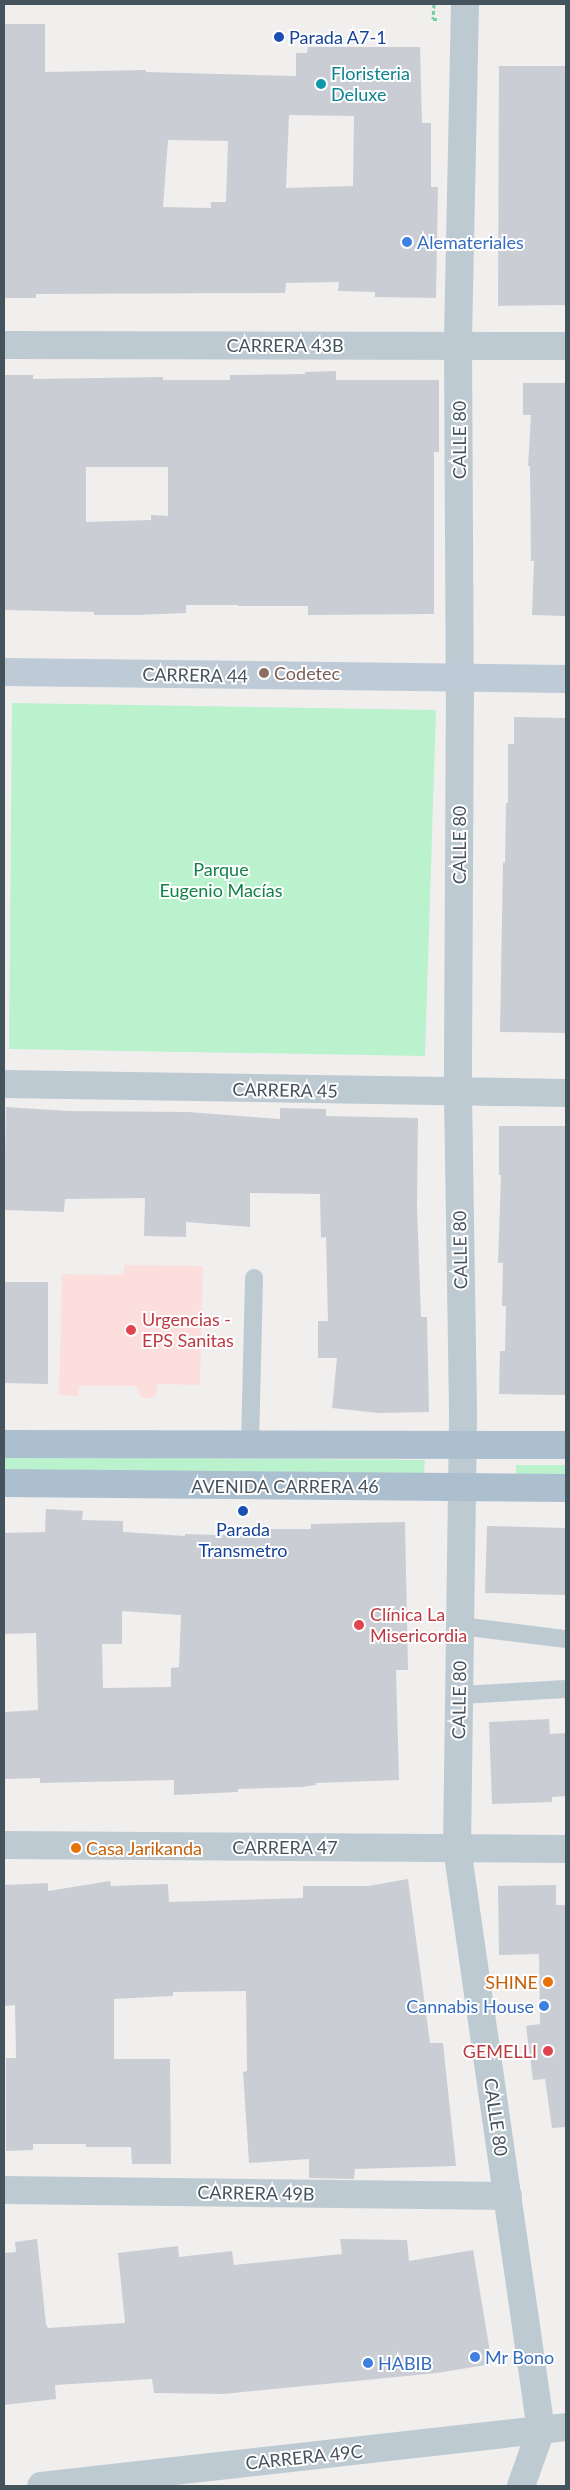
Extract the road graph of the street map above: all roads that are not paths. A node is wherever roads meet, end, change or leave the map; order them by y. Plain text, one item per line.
1 (465, 4) edge
2 (4, 345) edge
3 (458, 345) junction
4 (566, 346) edge
5 (4, 672) edge
6 (460, 678) junction
7 (566, 679) edge
8 (4, 1084) edge
9 (458, 1093) junction
10 (566, 1093) edge
11 (254, 1278) dead end
12 (4, 1444) edge
13 (250, 1444) junction
14 (463, 1445) junction
15 (566, 1446) edge
16 (4, 1484) edge
17 (463, 1487) junction
18 (566, 1488) edge
19 (461, 1626) junction
20 (566, 1639) edge
21 (566, 1689) edge
22 (460, 1695) junction
23 (4, 1845) edge
24 (457, 1848) junction
25 (566, 1849) edge
26 (4, 2190) edge
27 (508, 2196) junction
28 (554, 2428) edge
29 (41, 2486) edge
30 (521, 2486) edge

1 - 3 street, CALLE 80
2 - 3 street, CARRERA 43B
3 - 4 street, CARRERA 43B
3 - 6 street, CALLE 80
5 - 6 street, CARRERA 44
6 - 7 street, CARRERA 44
6 - 9 street, CALLE 80
8 - 9 street, CARRERA 45
9 - 10 street, CARRERA 45
9 - 14 street, CALLE 80
11 - 13 lane
12 - 13 main road
13 - 14 main road
14 - 15 main road
14 - 17 street, CALLE 80
16 - 17 main road, AVENIDA CARRERA 46
17 - 18 main road, AVENIDA CARRERA 46
17 - 19 street, CALLE 80
19 - 20 lane
19 - 22 street, CALLE 80
21 - 22 lane
22 - 24 street, CALLE 80
23 - 24 street, CARRERA 47
24 - 25 street, CARRERA 47
24 - 27 street, CALLE 80
26 - 27 street, CARRERA 49B
27 - 28 street, CALLE 80
28 - 29 street, CARRERA 49C
28 - 30 street, CALLE 80

